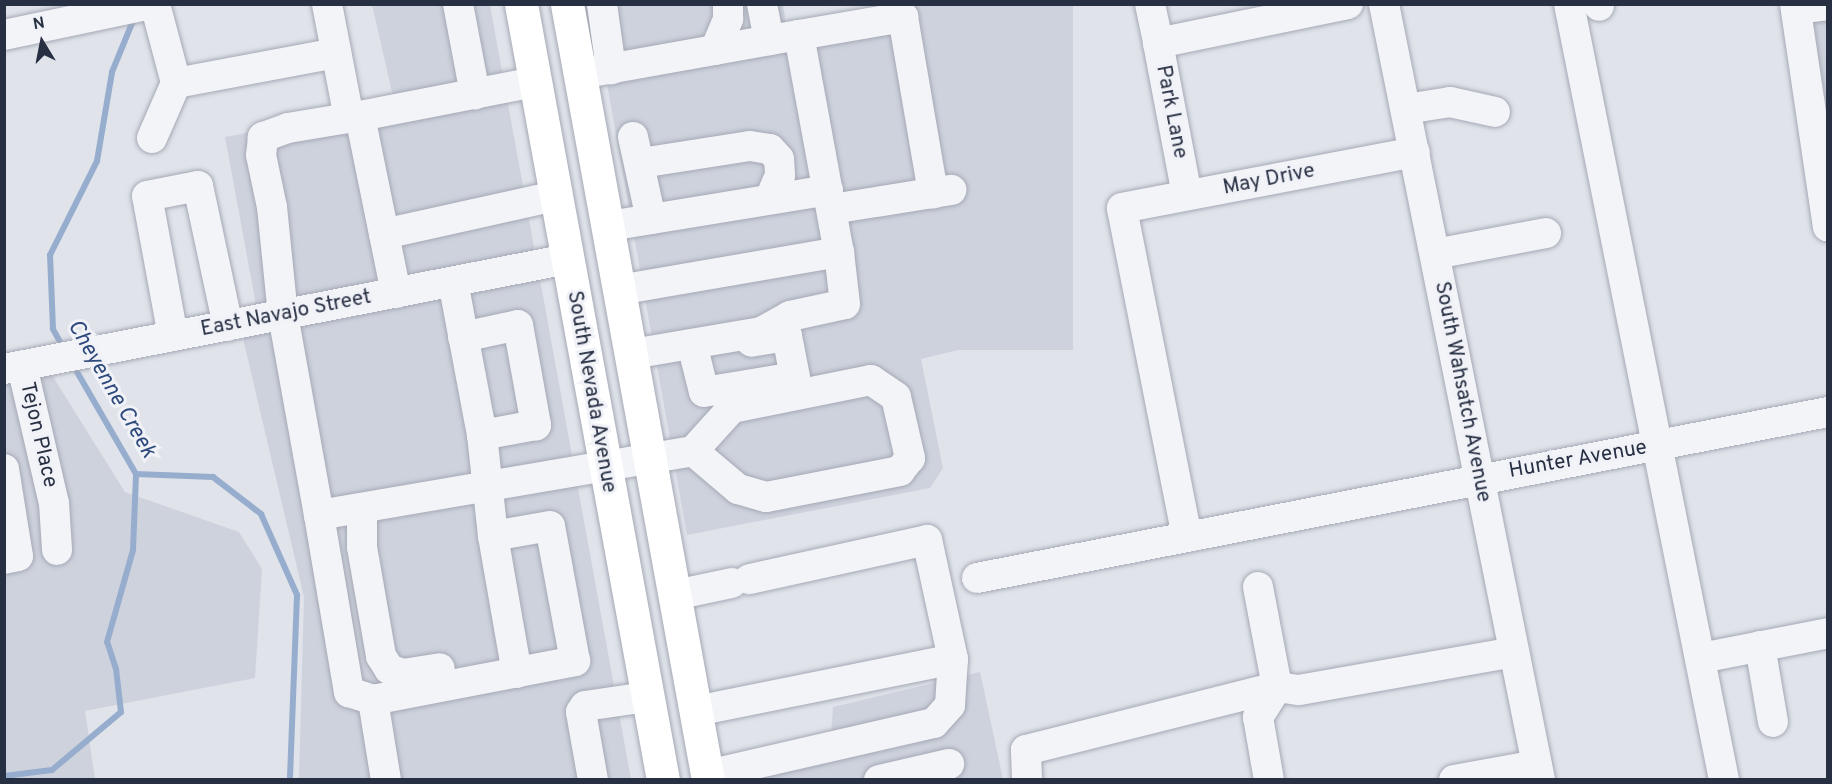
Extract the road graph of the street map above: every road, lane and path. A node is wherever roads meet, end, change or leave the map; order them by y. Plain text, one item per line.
1 (153, 4) edge
2 (327, 4) edge
3 (458, 4) edge
4 (521, 4) edge
5 (567, 4) edge
6 (602, 4) edge
7 (728, 4) edge
8 (762, 4) edge
9 (1150, 4) edge
10 (1348, 4) edge
11 (1384, 4) edge
12 (1569, 4) edge
13 (1827, 5) edge
14 (1796, 7) edge
15 (75, 13) edge
16 (16, 24) edge
17 (799, 35) junction
18 (769, 40) junction
19 (1158, 43) junction
20 (715, 50) junction
21 (336, 53) junction
22 (611, 69) junction
23 (580, 74) junction
24 (536, 82) junction
25 (176, 83) junction
26 (475, 94) junction
27 (1406, 109) junction
28 (1495, 112) dead end
29 (354, 117) junction
30 (542, 118) junction
31 (152, 138) dead end
32 (1415, 152) junction
33 (1187, 195) junction
34 (556, 196) junction
35 (771, 199) junction
36 (830, 200) junction
37 (651, 219) junction
38 (609, 226) junction
39 (1827, 227) edge
40 (1546, 233) dead end
41 (384, 234) junction
42 (839, 252) junction
43 (1435, 254) junction
44 (568, 259) junction
45 (453, 282) junction
46 (620, 290) junction
47 (396, 293) junction
48 (283, 315) junction
49 (228, 326) junction
50 (172, 336) junction
51 (463, 337) junction
52 (724, 338) junction
53 (692, 344) junction
54 (633, 359) junction
55 (25, 366) edge
56 (1827, 412) edge
57 (482, 435) junction
58 (1659, 445) junction
59 (693, 451) junction
60 (650, 458) junction
61 (604, 466) junction
62 (4, 470) edge
63 (1479, 478) junction
64 (486, 489) junction
65 (54, 503) junction
66 (368, 508) junction
67 (9, 513) edge
68 (319, 515) junction
69 (493, 536) junction
70 (1186, 537) junction
71 (57, 550) dead end
72 (4, 559) edge
73 (977, 578) dead end
74 (1258, 587) dead end
75 (675, 595) junction
76 (1827, 633) edge
77 (1760, 646) junction
78 (1514, 652) junction
79 (1701, 658) junction
80 (953, 659) junction
81 (515, 664) junction
82 (1277, 687) junction
83 (647, 697) junction
84 (373, 700) junction
85 (696, 711) junction
86 (1773, 722) dead end
87 (949, 764) dead end
88 (1539, 772) edge
89 (708, 777) edge
90 (387, 780) edge
91 (593, 780) edge
92 (663, 780) edge
93 (879, 780) edge
94 (1027, 780) edge
95 (1269, 780) edge
96 (1454, 780) edge
97 (1724, 780) edge

1 - 15 street
1 - 25 street
2 - 21 street
3 - 26 street
4 - 24 highway, South Nevada Avenue
5 - 23 highway
6 - 22 street
7 - 20 street
8 - 18 street
9 - 19 street
10 - 19 street, Park Lane
11 - 27 street, South Wahsatch Avenue
12 - 58 street
13 - 14 street
14 - 39 street
15 - 16 street
17 - 18 street
17 - 36 street
17 - 36 street
18 - 20 street
19 - 33 street, Park Lane
20 - 22 street
21 - 25 street
21 - 29 street
22 - 23 street
23 - 38 highway
24 - 26 street
24 - 30 highway, South Nevada Avenue
25 - 31 street
26 - 29 street
27 - 28 street
27 - 32 street, South Wahsatch Avenue
29 - 41 street
29 - 48 street
30 - 34 highway, South Nevada Avenue
30 - 38 highway
32 - 33 street, May Drive
32 - 43 street, South Wahsatch Avenue
33 - 70 street, May Drive
34 - 41 street
34 - 44 highway, South Nevada Avenue
35 - 36 street
35 - 37 street
35 - 37 street
36 - 42 street
37 - 38 street
38 - 46 highway
40 - 43 street
41 - 47 street
42 - 46 street
42 - 52 street
43 - 63 street, South Wahsatch Avenue
44 - 45 street, East Navajo Street
44 - 54 highway
44 - 61 highway, South Nevada Avenue
45 - 47 street, East Navajo Street
45 - 51 street
46 - 54 highway
47 - 48 street, East Navajo Street
48 - 49 street, East Navajo Street
48 - 68 street
49 - 50 street, East Navajo Street
49 - 50 street
50 - 55 street, East Navajo Street
51 - 57 street
51 - 57 street
52 - 53 street
52 - 53 street
53 - 54 street
54 - 60 highway
55 - 65 street, Tejon Place
56 - 58 street, Hunter Avenue
57 - 64 street
58 - 63 street, Hunter Avenue
58 - 79 street
59 - 59 street
59 - 60 street
60 - 61 street
60 - 75 highway
61 - 64 street
61 - 83 highway, South Nevada Avenue
62 - 67 street
63 - 70 street, Hunter Avenue
63 - 78 street, South Wahsatch Avenue
64 - 66 street
64 - 69 street
65 - 67 street
65 - 71 street, Tejon Place
66 - 68 street
66 - 81 street
67 - 72 street
68 - 84 street
69 - 81 street
69 - 81 street
70 - 73 street, Hunter Avenue
74 - 82 street
75 - 80 street
75 - 85 highway
76 - 77 street
77 - 79 street
77 - 86 street
78 - 82 street
78 - 88 street, South Wahsatch Avenue
79 - 97 street
80 - 85 street
80 - 89 street
81 - 84 street
82 - 94 street
82 - 95 street
83 - 91 street
83 - 92 highway, South Nevada Avenue
84 - 90 street
85 - 89 highway
87 - 93 street
88 - 96 street

